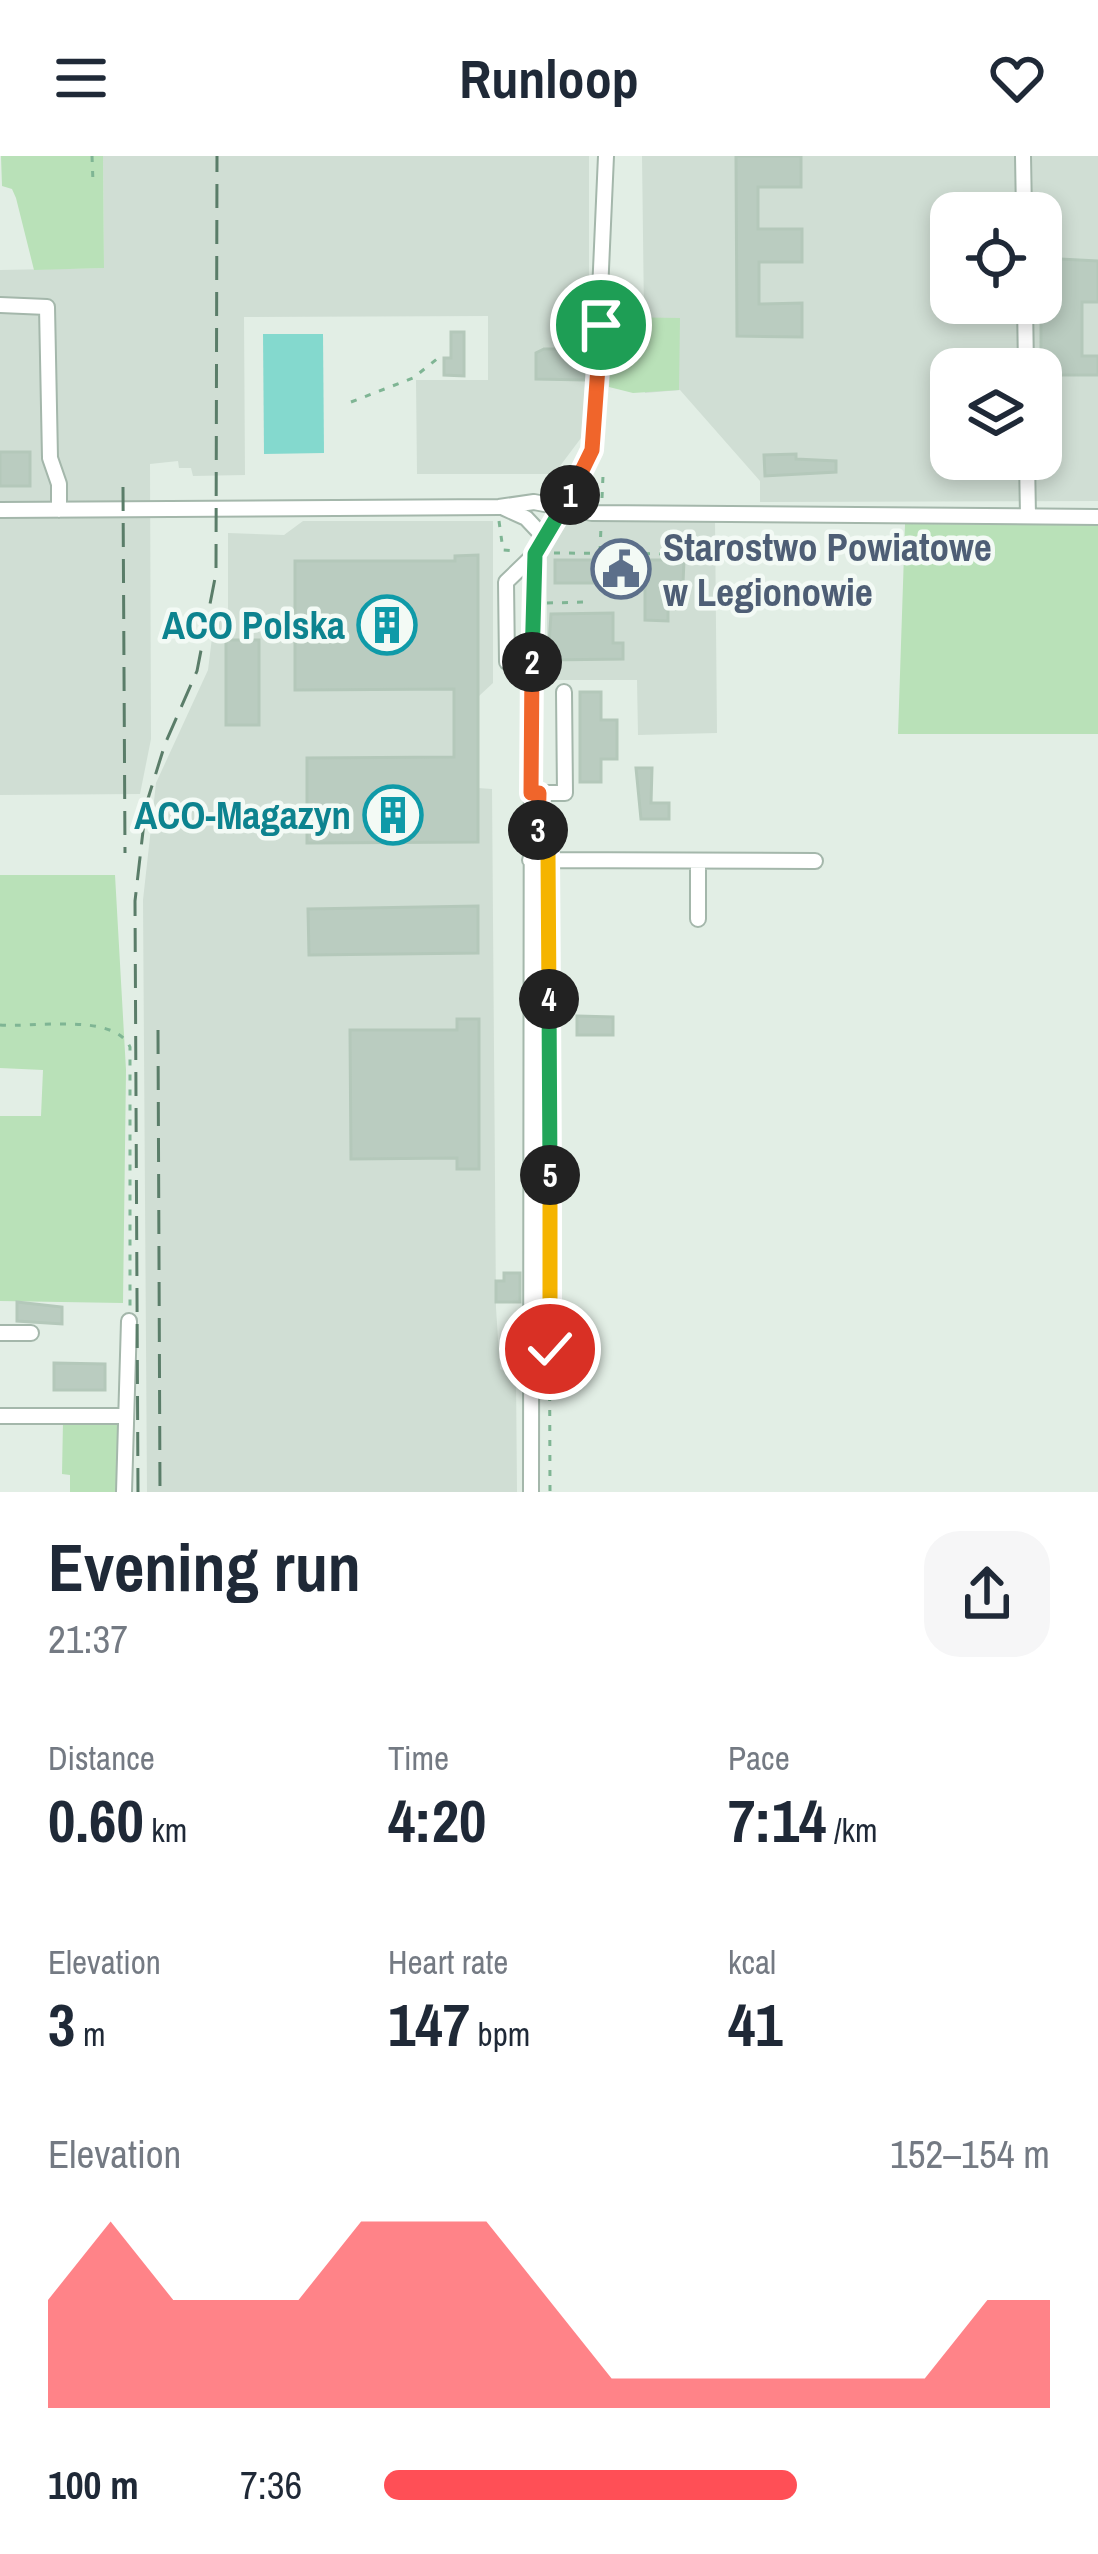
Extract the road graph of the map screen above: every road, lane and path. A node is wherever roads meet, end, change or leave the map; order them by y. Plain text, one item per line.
1 (92, 156) edge
2 (606, 156) edge
3 (1023, 156) edge
4 (93, 182) dead end
5 (1024, 192) edge
6 (0, 305) edge
7 (442, 355) dead end
8 (351, 402) dead end
9 (1028, 480) edge
10 (534, 502) junction
11 (564, 505) junction
12 (0, 510) edge
13 (59, 510) junction
14 (496, 512) junction
15 (1028, 516) junction
16 (1098, 517) edge
17 (529, 520) junction
18 (543, 536) junction
19 (701, 554) dead end
20 (536, 555) junction
21 (543, 589) dead end
22 (588, 602) dead end
23 (532, 662) junction
24 (564, 692) dead end
25 (531, 793) junction
26 (530, 860) junction
27 (548, 860) junction
28 (815, 861) dead end
29 (698, 862) junction
30 (698, 919) dead end
31 (0, 1025) edge
32 (130, 1321) joint
33 (0, 1333) edge
34 (31, 1334) dead end
35 (0, 1416) edge
36 (126, 1416) junction
37 (124, 1492) edge
38 (531, 1492) edge
39 (550, 1492) edge

1 - 4 path
2 - 11 street
3 - 5 street
6 - 13 street
7 - 8 path
9 - 15 street
10 - 11 street
10 - 14 street
10 - 17 street
11 - 15 street
11 - 18 street
12 - 13 street
13 - 14 street
14 - 17 street
14 - 20 path
15 - 16 street
17 - 18 street
18 - 20 street
19 - 20 path
20 - 23 street
20 - 23 street
21 - 22 path
23 - 25 street
24 - 25 street
25 - 26 street
26 - 27 street
26 - 38 street
27 - 29 street
27 - 39 path
28 - 29 street
29 - 30 street
31 - 32 path
32 - 36 street
33 - 34 street
35 - 36 street
36 - 37 street

